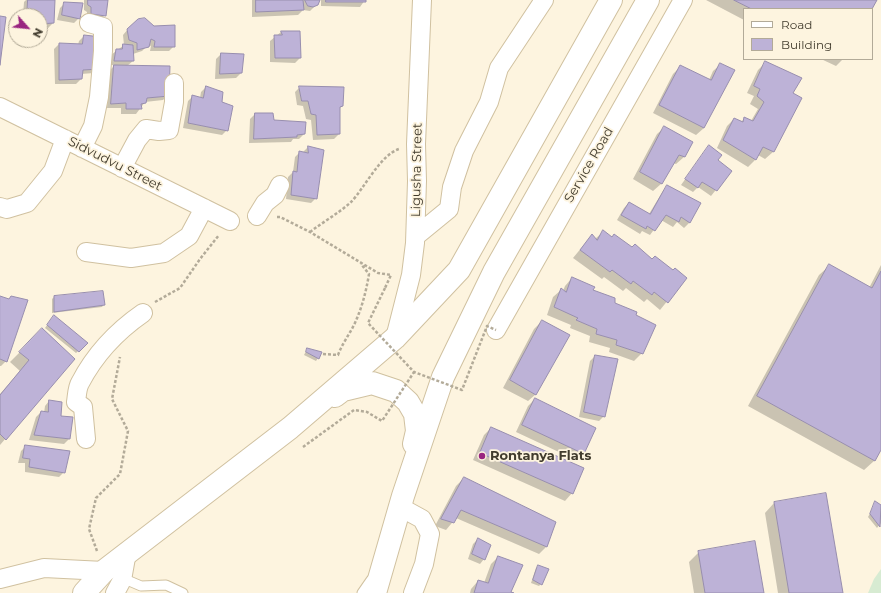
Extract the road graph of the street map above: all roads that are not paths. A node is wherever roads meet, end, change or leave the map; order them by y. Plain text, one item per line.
1 (422, 0) edge
2 (544, 0) edge
3 (611, 0) edge
4 (648, 0) edge
5 (683, 0) edge
6 (89, 23) dead end
7 (174, 83) dead end
8 (0, 107) edge
9 (65, 139) junction
10 (82, 148) junction
11 (122, 168) junction
12 (280, 185) dead end
13 (0, 207) edge
14 (204, 208) junction
15 (257, 216) road end
16 (230, 221) road end
17 (416, 236) junction
18 (86, 252) dead end
19 (143, 313) road end
20 (496, 330) road end
21 (395, 338) junction
22 (290, 428) junction
23 (86, 439) dead end
24 (401, 502) junction
25 (384, 560) junction
26 (114, 580) edge
27 (2, 584) edge
28 (144, 589) edge
29 (84, 593) edge
30 (183, 593) edge
31 (362, 593) edge
32 (375, 593) edge
33 (413, 593) edge

1 - 17 street, Ligusha Street
2 - 17 street
3 - 21 main road
4 - 24 main road
5 - 20 street, Service Road
6 - 10 street
7 - 11 street
8 - 9 street, Sidvudvu Street
9 - 10 street, Sidvudvu Street
9 - 13 street
10 - 11 street, Sidvudvu Street
11 - 14 street, Sidvudvu Street
12 - 15 street
14 - 16 street, Sidvudvu Street
14 - 18 street
17 - 21 street, Ligusha Street
19 - 23 street
21 - 22 main road
22 - 24 main road
22 - 26 main road
24 - 25 main road
24 - 33 street
25 - 31 lane
25 - 32 main road
26 - 27 street
26 - 28 lane
26 - 29 main road
28 - 30 lane

